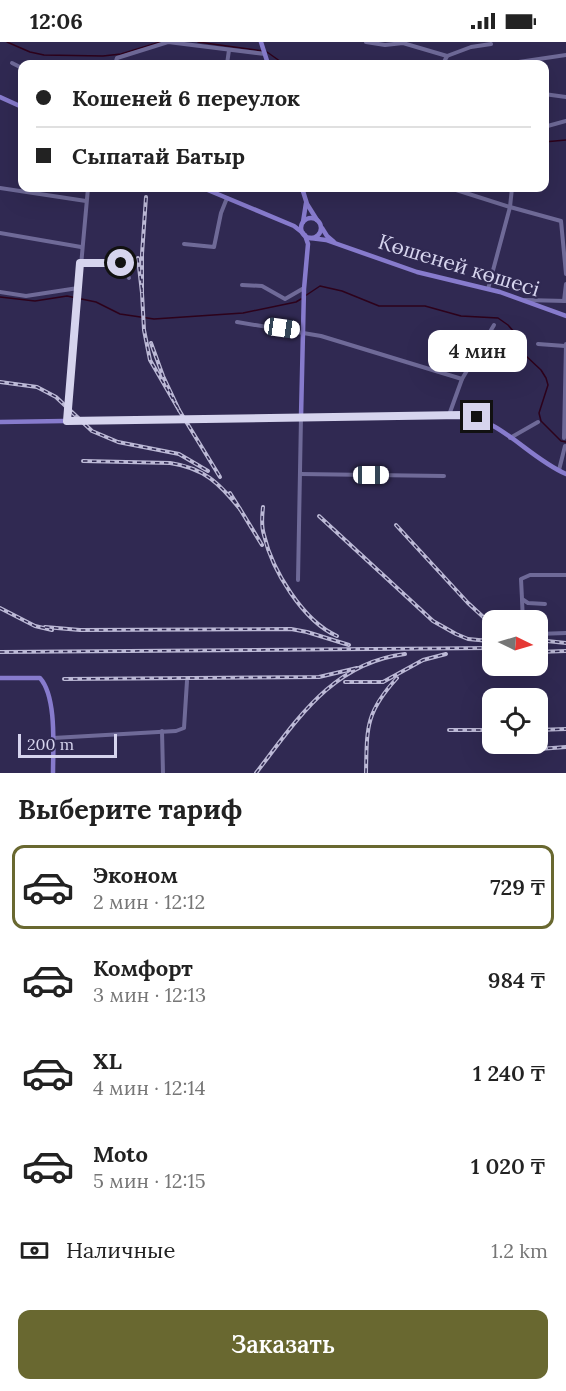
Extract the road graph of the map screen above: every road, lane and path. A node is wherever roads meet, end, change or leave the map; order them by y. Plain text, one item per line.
1 (261, 42) edge
2 (366, 42) edge
3 (491, 44) dead end
4 (229, 50) junction
5 (265, 54) junction
6 (566, 55) edge
7 (447, 56) junction
8 (116, 60) edge
9 (228, 60) edge
10 (267, 60) edge
11 (445, 60) edge
12 (532, 60) edge
13 (12, 63) dead end
14 (18, 66) edge
15 (549, 95) edge
16 (0, 97) edge
17 (566, 97) edge
18 (18, 105) edge
19 (566, 121) edge
20 (549, 126) edge
21 (0, 188) edge
22 (18, 191) edge
23 (26, 192) edge
24 (87, 192) edge
25 (213, 192) edge
26 (303, 192) edge
27 (463, 192) edge
28 (512, 192) edge
29 (227, 198) junction
30 (305, 198) junction
31 (86, 201) junction
32 (510, 207) junction
33 (303, 222) junction
34 (319, 222) junction
35 (289, 225) junction
36 (0, 233) edge
37 (310, 236) junction
38 (184, 244) dead end
39 (342, 245) junction
40 (81, 247) junction
41 (307, 254) junction
42 (80, 263) junction
43 (566, 274) edge
44 (129, 278) dead end
45 (566, 284) edge
46 (242, 285) dead end
47 (78, 288) junction
48 (304, 289) junction
49 (488, 290) junction
50 (0, 292) edge
51 (524, 300) junction
52 (565, 301) edge
53 (566, 316) edge
54 (237, 322) dead end
55 (494, 325) dead end
56 (304, 332) junction
57 (538, 344) dead end
58 (566, 345) edge
59 (462, 379) junction
60 (449, 415) junction
61 (302, 417) junction
62 (67, 421) junction
63 (0, 422) edge
64 (538, 422) dead end
65 (566, 424) edge
66 (510, 438) junction
67 (564, 438) dead end
68 (565, 446) edge
69 (559, 470) junction
70 (300, 474) junction
71 (566, 474) edge
72 (444, 476) dead end
73 (566, 575) edge
74 (298, 580) dead end
75 (522, 599) junction
76 (545, 604) dead end
77 (522, 610) edge
78 (566, 633) edge
79 (548, 634) edge
80 (0, 678) edge
81 (186, 681) dead end
82 (162, 731) junction
83 (53, 738) junction
84 (53, 773) edge
85 (163, 773) edge

1 - 5 main road
2 - 7 street
3 - 7 street
4 - 5 street
4 - 8 street
4 - 9 street
5 - 10 main road
6 - 12 street
7 - 11 street
13 - 14 street
15 - 17 street
16 - 18 main road
19 - 20 street
21 - 22 street
23 - 31 street
24 - 31 street
25 - 29 main road
26 - 30 main road
27 - 32 street
28 - 32 street
29 - 35 main road
29 - 38 street
30 - 33 main road
30 - 34 main road
31 - 40 street
32 - 43 street
32 - 49 street
33 - 34 main road
33 - 35 main road
33 - 37 main road
34 - 37 main road
34 - 39 main road
35 - 37 main road
36 - 40 street
37 - 39 main road
37 - 41 main road
37 - 41 main road
39 - 49 main road, Көшеней көшесі
40 - 42 street
41 - 48 main road
42 - 44 street
42 - 47 street
45 - 52 street
46 - 48 street
47 - 50 street
47 - 62 street
48 - 56 main road
49 - 51 main road, Көшеней көшесі
51 - 52 street
51 - 53 main road, Көшеней көшесі
54 - 56 street
55 - 59 street
56 - 59 street
56 - 61 main road
57 - 58 street
58 - 65 street
59 - 60 street
60 - 61 main road
60 - 66 main road
61 - 62 main road
61 - 70 street
62 - 63 main road
64 - 66 street
65 - 67 street
66 - 69 main road
68 - 69 street
69 - 71 main road
70 - 72 street
70 - 74 street
73 - 75 street
75 - 76 street
75 - 77 street
78 - 79 street
80 - 83 main road
81 - 82 street
82 - 83 street
82 - 85 street
83 - 84 main road

